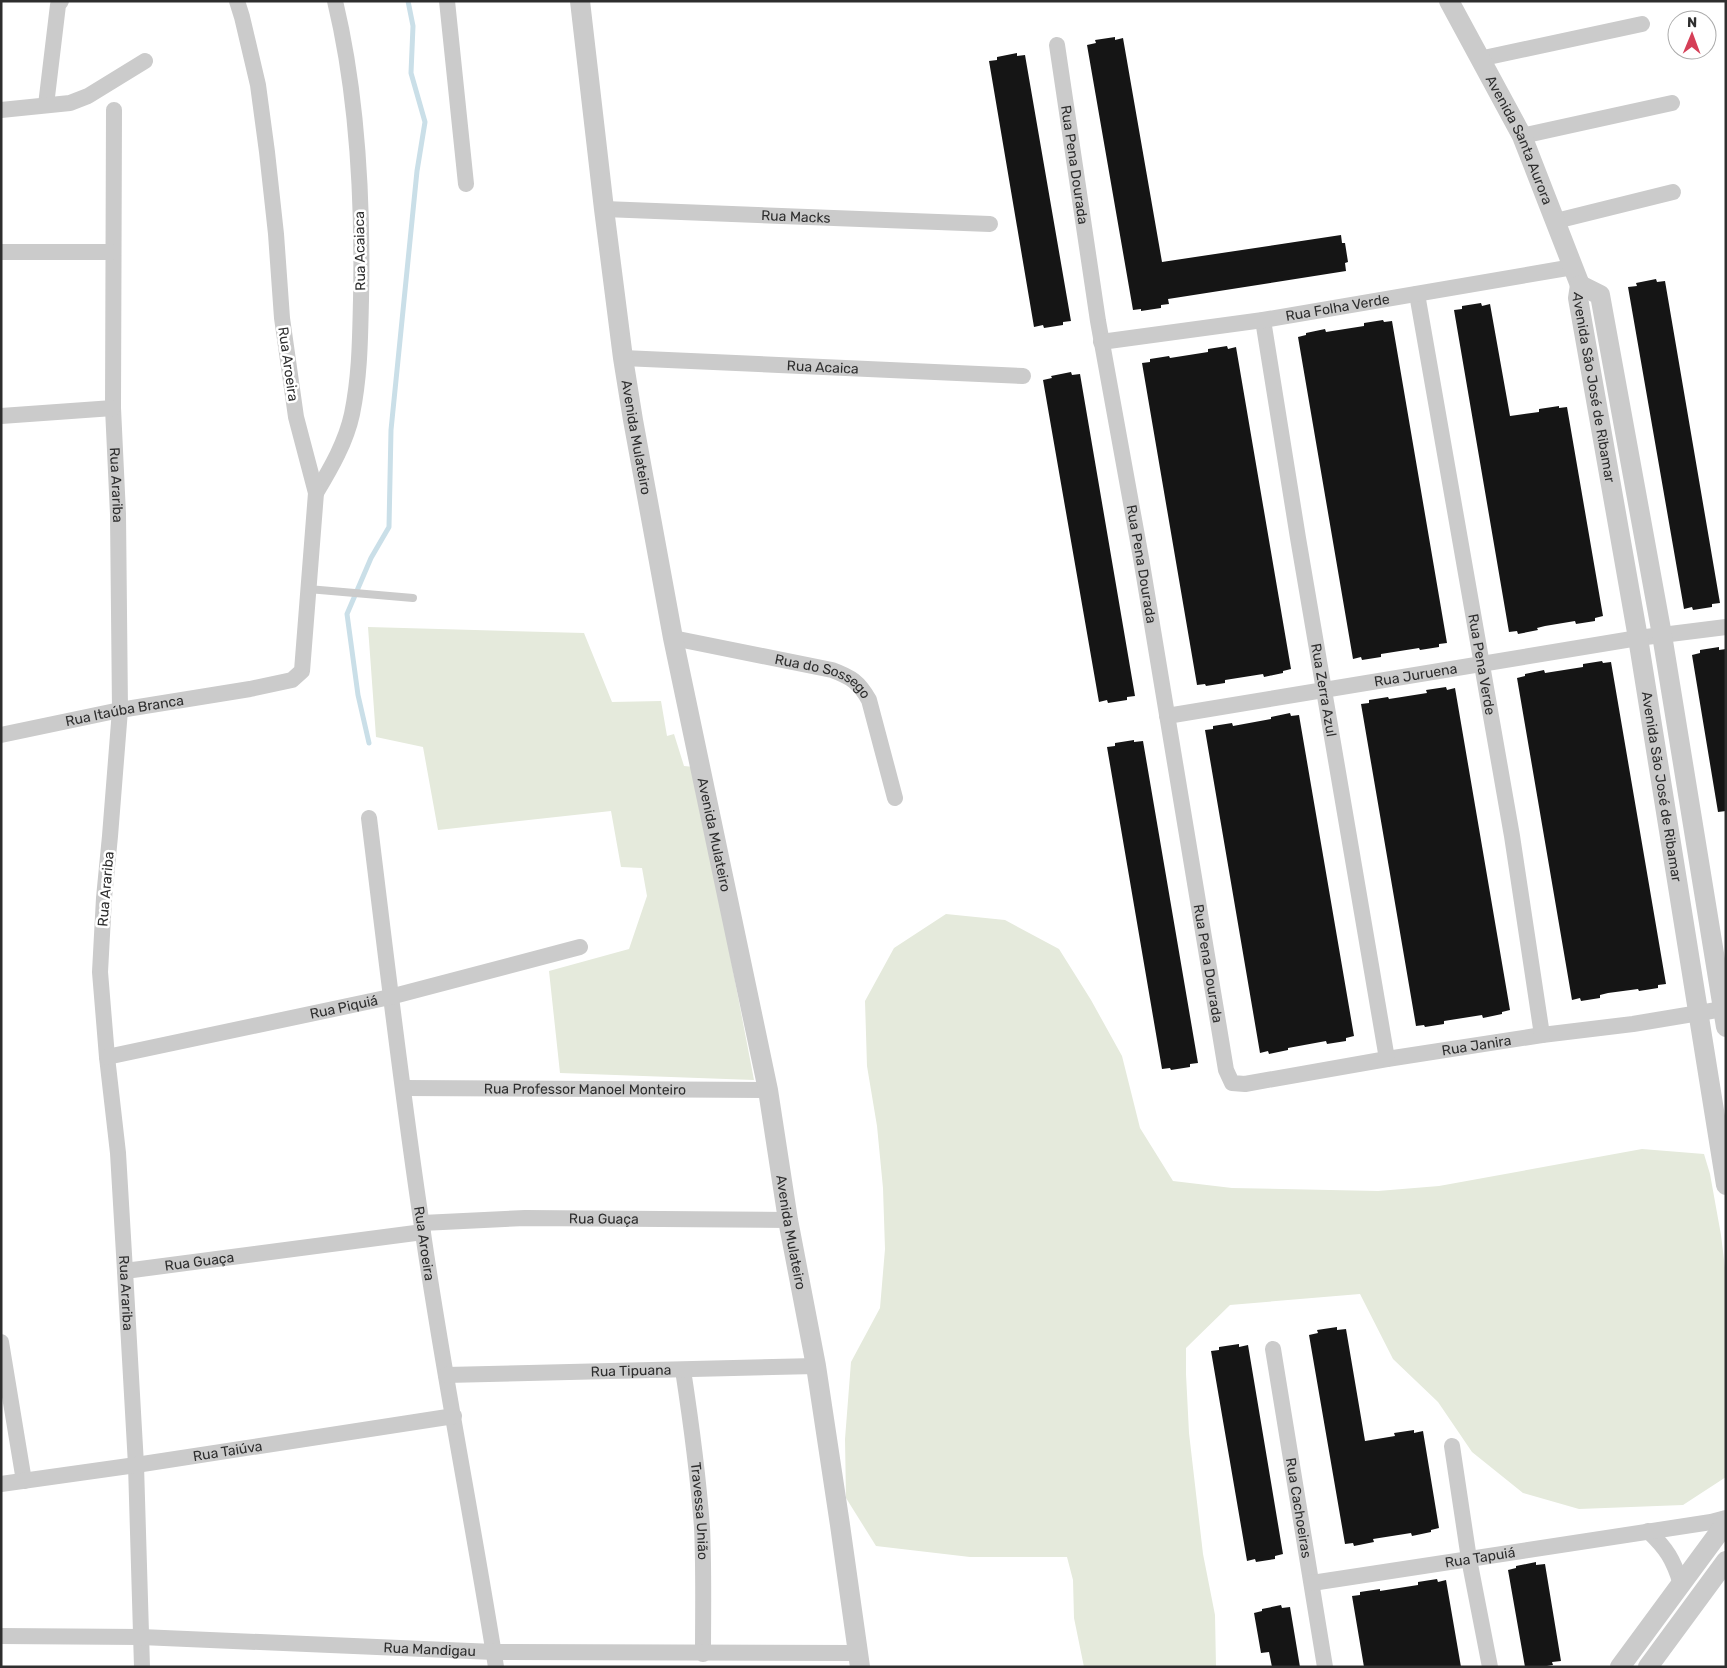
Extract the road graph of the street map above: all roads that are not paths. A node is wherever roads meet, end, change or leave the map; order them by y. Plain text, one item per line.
1 (61, 1) edge
2 (237, 1) edge
3 (335, 1) edge
4 (447, 1) edge
5 (580, 1) edge
6 (1448, 1) edge
7 (1642, 24) dead end
8 (1057, 45) dead end
9 (1479, 59) junction
10 (144, 60) dead end
11 (1672, 103) dead end
12 (46, 105) junction
13 (1, 110) edge
14 (114, 110) dead end
15 (1522, 136) junction
16 (466, 184) dead end
17 (1673, 192) dead end
18 (604, 209) junction
19 (1556, 221) junction
20 (990, 224) dead end
21 (1, 252) edge
22 (112, 252) junction
23 (1576, 276) junction
24 (1417, 294) junction
25 (1263, 320) junction
26 (1101, 342) junction
27 (623, 358) junction
28 (1023, 376) dead end
29 (113, 408) junction
30 (1, 416) edge
31 (316, 493) junction
32 (308, 589) junction
33 (414, 598) dead end
34 (1726, 626) edge
35 (1662, 634) junction
36 (673, 638) junction
37 (1638, 638) junction
38 (1482, 664) junction
39 (250, 689) joint
40 (1324, 690) junction
41 (120, 710) junction
42 (1167, 716) junction
43 (1, 735) edge
44 (895, 798) dead end
45 (369, 818) dead end
46 (580, 947) dead end
47 (390, 997) junction
48 (1699, 1012) junction
49 (1724, 1018) edge
50 (1542, 1036) junction
51 (107, 1057) junction
52 (1386, 1059) junction
53 (1232, 1082) joint
54 (403, 1088) junction
55 (768, 1090) junction
56 (1726, 1185) edge
57 (788, 1220) junction
58 (422, 1228) junction
59 (125, 1271) junction
60 (1, 1342) edge
61 (1273, 1349) dead end
62 (816, 1366) junction
63 (683, 1370) junction
64 (446, 1375) junction
65 (5, 1388) edge
66 (454, 1416) junction
67 (1452, 1446) dead end
68 (136, 1465) junction
69 (24, 1480) junction
70 (1, 1484) edge
71 (1726, 1518) edge
72 (1726, 1524) edge
73 (1648, 1531) junction
74 (1469, 1559) junction
75 (1700, 1559) junction
76 (1722, 1566) edge
77 (1312, 1583) junction
78 (1681, 1584) junction
79 (1, 1636) edge
80 (140, 1637) junction
81 (703, 1654) junction
82 (495, 1660) edge
83 (858, 1660) edge
84 (142, 1667) edge
85 (1325, 1667) edge
86 (1490, 1667) edge
87 (1620, 1667) edge
88 (1648, 1667) edge

1 - 12 street
2 - 31 street, Rua Aroeira
3 - 31 street, Rua Acaiaca
4 - 16 street
5 - 18 street, Avenida Mulateiro
6 - 9 street, Avenida Santa Aurora
7 - 9 street
8 - 26 street, Rua Pena Dourada
9 - 15 street, Avenida Santa Aurora
10 - 12 street
11 - 15 street
12 - 13 street
14 - 22 street, Rua Arariba
15 - 19 street, Avenida Santa Aurora
17 - 19 street
18 - 20 street, Rua Macks
18 - 27 street, Avenida Mulateiro
19 - 23 street, Avenida Santa Aurora
21 - 22 street
22 - 29 street, Rua Arariba
23 - 24 street, Rua Folha Verde
23 - 35 street, Avenida São José de Ribamar
23 - 37 street, Avenida São José de Ribamar
24 - 25 street, Rua Folha Verde
24 - 38 street, Rua Pena Verde
25 - 26 street, Rua Folha Verde
25 - 40 street, Rua Zerra Azul
26 - 42 street, Rua Pena Dourada
27 - 28 street, Rua Acaica
27 - 36 street, Avenida Mulateiro
29 - 30 street
29 - 41 street, Rua Arariba
31 - 32 street, Rua Aroeira
32 - 33 lane
32 - 39 street, Rua Aroeira
34 - 35 street, Rua Juruena
35 - 37 street, Rua Juruena
35 - 49 street, Avenida São José de Ribamar
36 - 44 street, Rua do Sossego
36 - 55 street, Avenida Mulateiro
37 - 38 street, Rua Juruena
37 - 48 street, Avenida São José de Ribamar
38 - 40 street, Rua Juruena
38 - 50 street, Rua Pena Verde
39 - 41 street, Rua Itaúba Branca
40 - 42 street, Rua Juruena
40 - 52 street, Rua Zerra Azul
41 - 43 street, Rua Itaúba Branca
41 - 51 street, Rua Arariba
42 - 53 street, Rua Pena Dourada
45 - 47 street, Rua Aroeira
46 - 47 street, Rua Piquiá
47 - 51 street, Rua Piquiá
47 - 54 street, Rua Aroeira
48 - 49 street, Rua Janira
48 - 50 street, Rua Janira
48 - 56 street, Avenida São José de Ribamar
50 - 52 street, Rua Janira
51 - 59 street, Rua Arariba
52 - 53 street, Rua Janira
54 - 55 street, Rua Professor Manoel Monteiro
54 - 58 street, Rua Aroeira
55 - 57 street, Avenida Mulateiro
57 - 58 street, Rua Guaça
57 - 62 street, Avenida Mulateiro
58 - 59 street, Rua Guaça
58 - 64 street, Rua Aroeira
59 - 68 street, Rua Arariba
60 - 65 street
61 - 77 street, Rua Cachoeiras
62 - 63 street, Rua Tipuana
62 - 83 street, Avenida Mulateiro
63 - 64 street, Rua Tipuana
63 - 81 street, Travessa União
64 - 66 street, Rua Aroeira
65 - 69 street
66 - 68 street, Rua Taiúva
66 - 82 street, Rua Aroeira
67 - 74 street
68 - 69 street, Rua Taiúva
68 - 80 street, Rua Arariba
69 - 70 street, Rua Taiúva
71 - 73 street, Rua Tapuiá
72 - 75 street
73 - 74 street, Rua Tapuiá
73 - 78 street
74 - 77 street, Rua Tapuiá
74 - 86 street
75 - 76 street
75 - 78 street
76 - 88 street
77 - 85 street, Rua Cachoeiras
78 - 87 street
79 - 80 street, Rua Mandigau
80 - 82 street, Rua Mandigau
80 - 84 street, Rua Arariba
81 - 82 street, Rua Mandigau
81 - 83 street, Rua Mandigau

